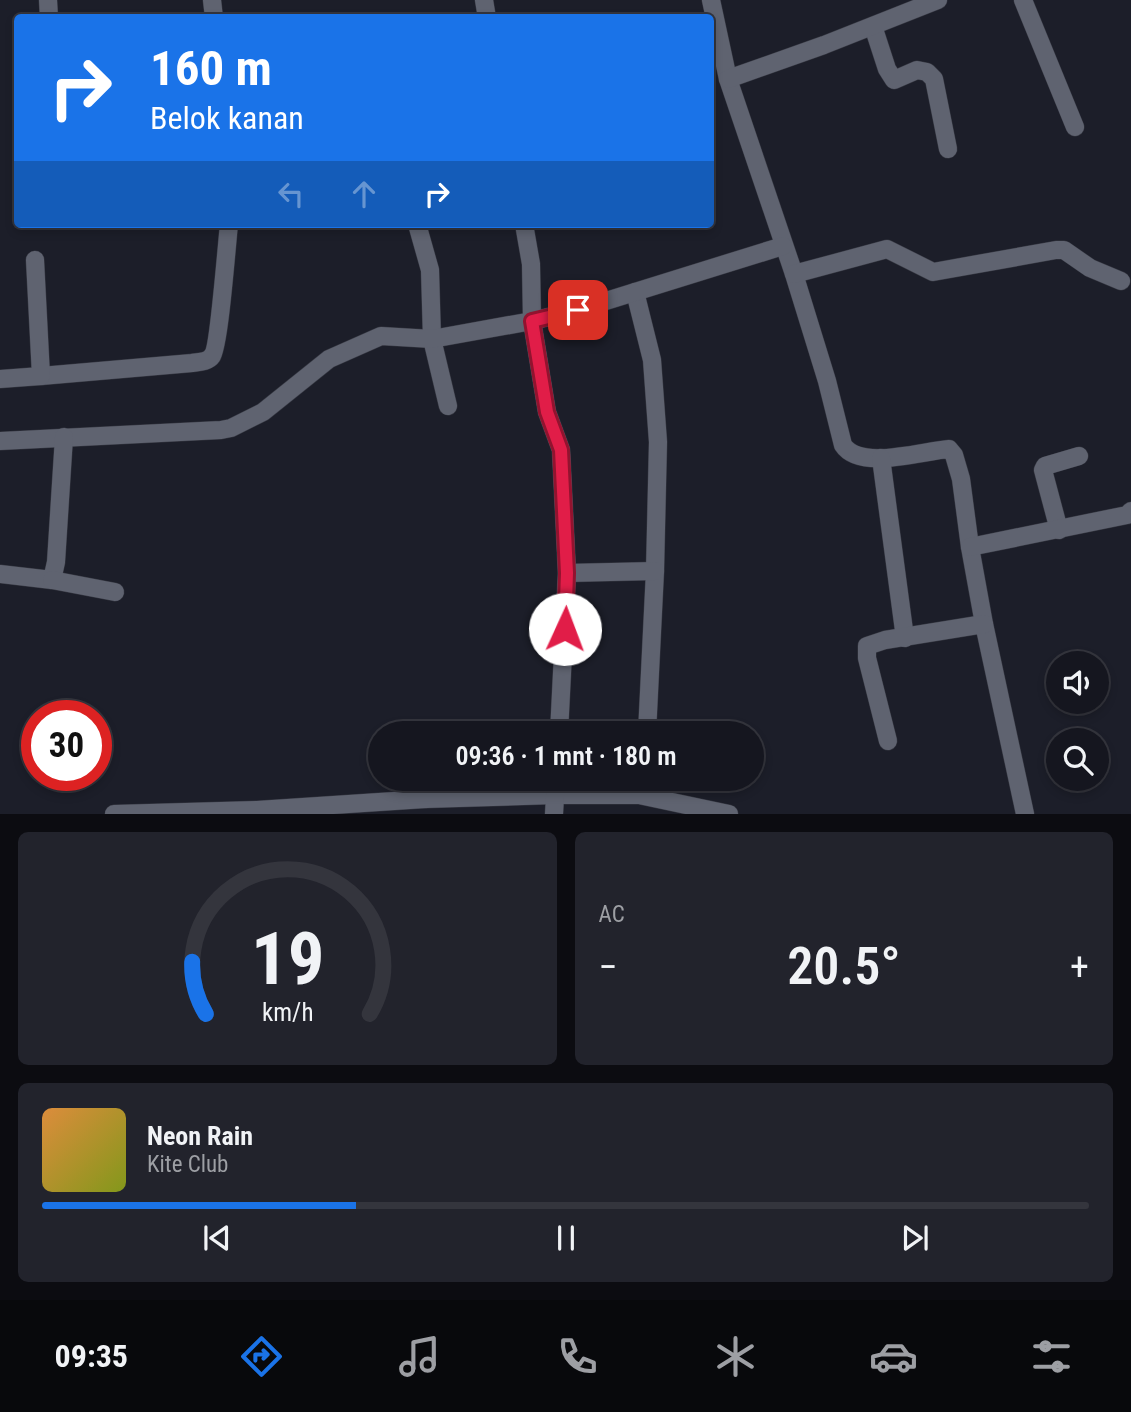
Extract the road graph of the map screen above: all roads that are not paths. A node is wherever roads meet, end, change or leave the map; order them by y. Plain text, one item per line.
1 (711, 0) edge
2 (1023, 0) edge
3 (930, 2) edge
4 (873, 26) junction
5 (728, 79) junction
6 (1075, 127) dead end
7 (948, 149) dead end
8 (229, 228) edge
9 (418, 228) edge
10 (525, 228) edge
11 (783, 246) junction
12 (35, 260) dead end
13 (794, 274) junction
14 (1121, 281) dead end
15 (635, 292) junction
16 (532, 321) junction
17 (432, 339) junction
18 (40, 376) junction
19 (0, 379) edge
20 (448, 405) dead end
21 (64, 437) junction
22 (0, 441) edge
23 (1079, 456) dead end
24 (881, 458) junction
25 (1131, 511) edge
26 (1059, 530) junction
27 (970, 547) junction
28 (655, 571) junction
29 (567, 573) junction
30 (0, 574) edge
31 (52, 580) junction
32 (115, 592) dead end
33 (984, 624) junction
34 (905, 638) junction
35 (560, 721) edge
36 (648, 721) edge
37 (888, 741) dead end
38 (424, 791) edge
39 (467, 791) edge
40 (520, 791) edge
41 (555, 791) edge
42 (597, 791) edge
43 (467, 797) junction
44 (425, 799) junction
45 (114, 814) edge
46 (554, 814) edge
47 (729, 814) edge
48 (1025, 814) edge

1 - 5 street
2 - 6 street
3 - 4 street
4 - 5 street
4 - 7 street
5 - 11 street
8 - 18 street
9 - 17 street
10 - 16 street
11 - 13 street
11 - 15 street
12 - 18 street
13 - 14 street
13 - 24 street
15 - 16 street
15 - 28 street
16 - 17 street
16 - 29 street
17 - 20 street
17 - 21 street
18 - 19 street
21 - 22 street
21 - 31 street
23 - 26 street
24 - 27 street
24 - 34 street
25 - 26 street
26 - 27 street
27 - 33 street
28 - 29 street
28 - 36 street
29 - 35 street
30 - 31 street
31 - 32 street
33 - 34 street
33 - 48 street
34 - 37 street
38 - 44 street
39 - 43 street
40 - 43 street
41 - 46 street
42 - 47 street
43 - 44 street
44 - 45 street

